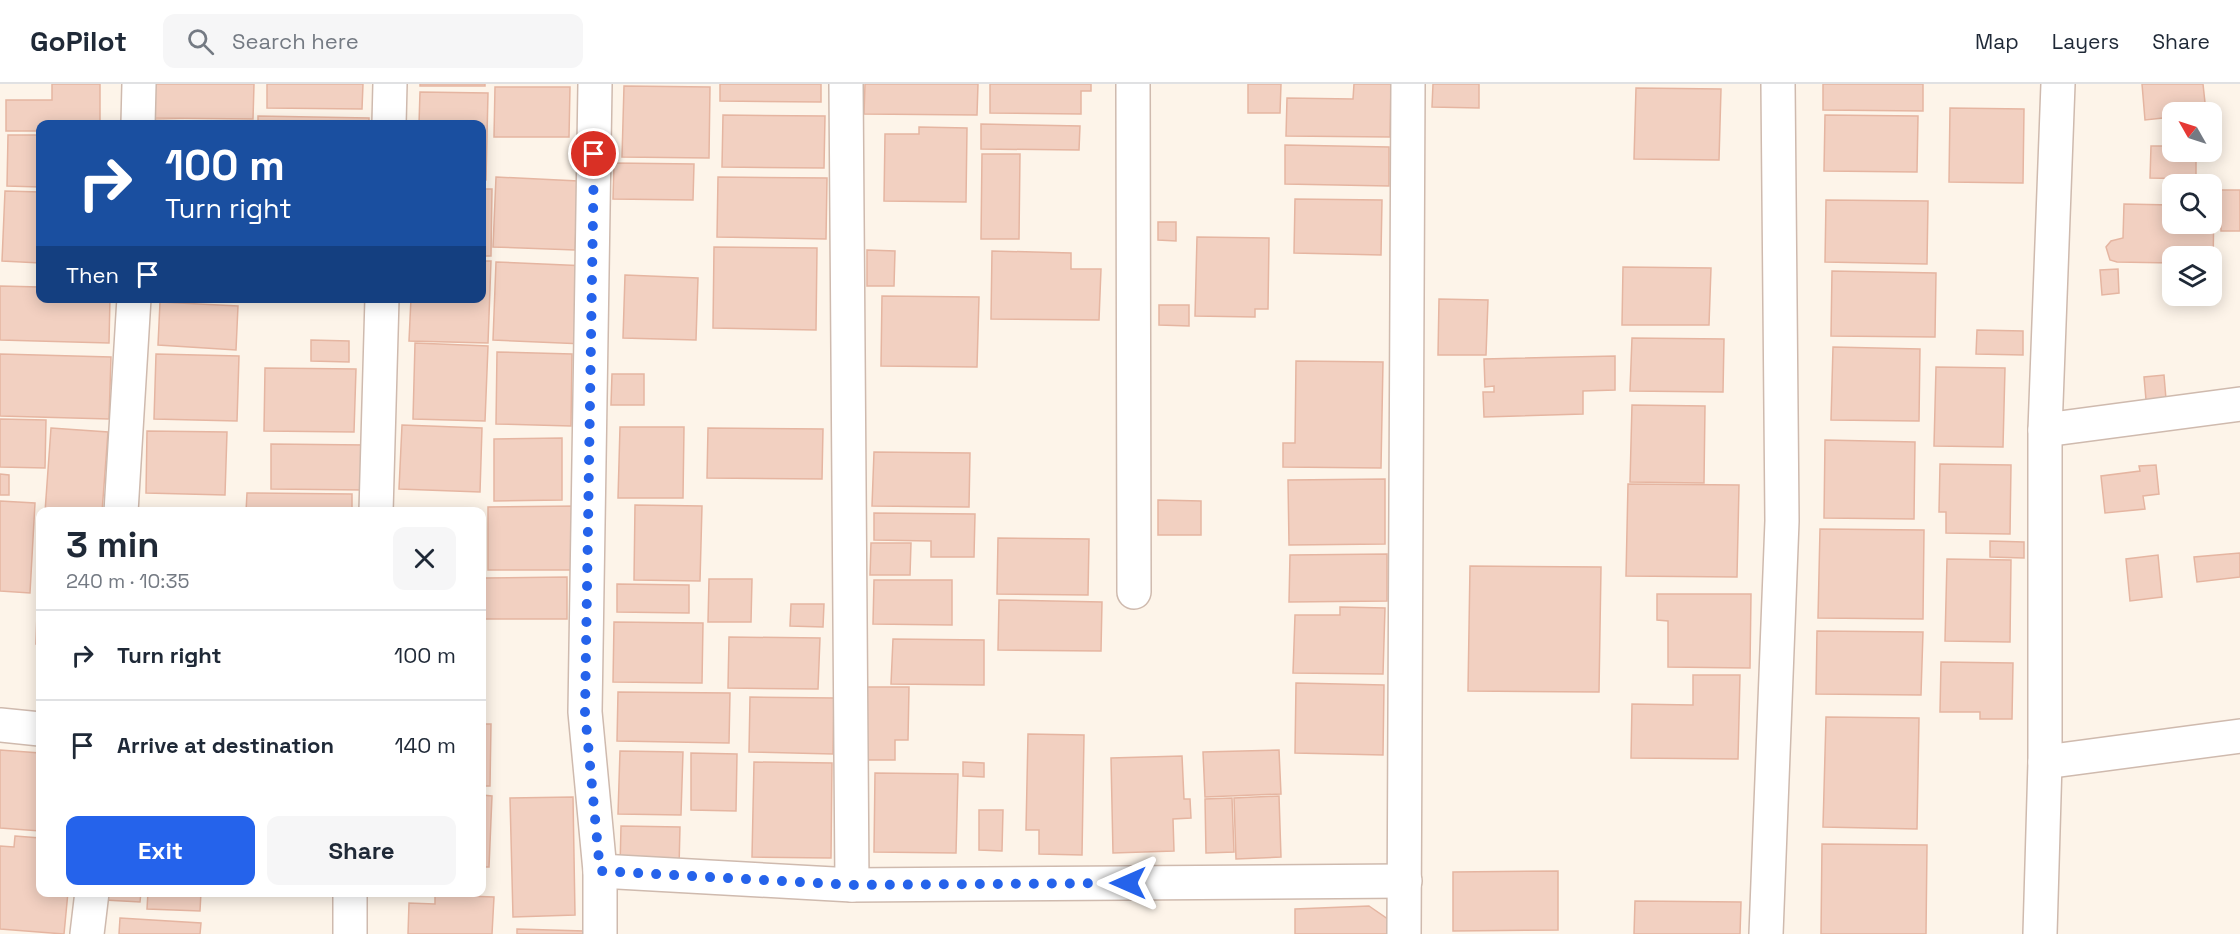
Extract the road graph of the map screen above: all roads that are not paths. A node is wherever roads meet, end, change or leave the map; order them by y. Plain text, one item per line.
1 (139, 84) edge
2 (390, 84) edge
3 (595, 84) edge
4 (846, 84) edge
5 (1133, 84) edge
6 (1408, 84) edge
7 (1778, 84) edge
8 (2058, 84) edge
9 (138, 120) edge
10 (389, 120) edge
11 (134, 303) edge
12 (382, 303) edge
13 (2240, 404) edge
14 (2045, 430) junction
15 (122, 507) edge
16 (376, 507) edge
17 (1134, 592) dead end
18 (0, 725) edge
19 (36, 729) edge
20 (2240, 736) edge
21 (2045, 762) junction
22 (600, 871) junction
23 (1405, 881) junction
24 (852, 885) junction
25 (91, 897) edge
26 (350, 897) edge
27 (87, 934) edge
28 (350, 934) edge
29 (600, 934) edge
30 (1404, 934) edge
31 (1766, 934) edge
32 (2040, 934) edge

1 - 9 street
2 - 10 street
3 - 22 street
4 - 24 street
5 - 17 street
6 - 23 street
7 - 31 street
8 - 14 street
11 - 15 street
12 - 16 street
13 - 14 street
14 - 21 street
18 - 19 street
20 - 21 street
21 - 32 street
22 - 24 street
22 - 29 street
23 - 24 street
23 - 30 street
25 - 27 street
26 - 28 street

